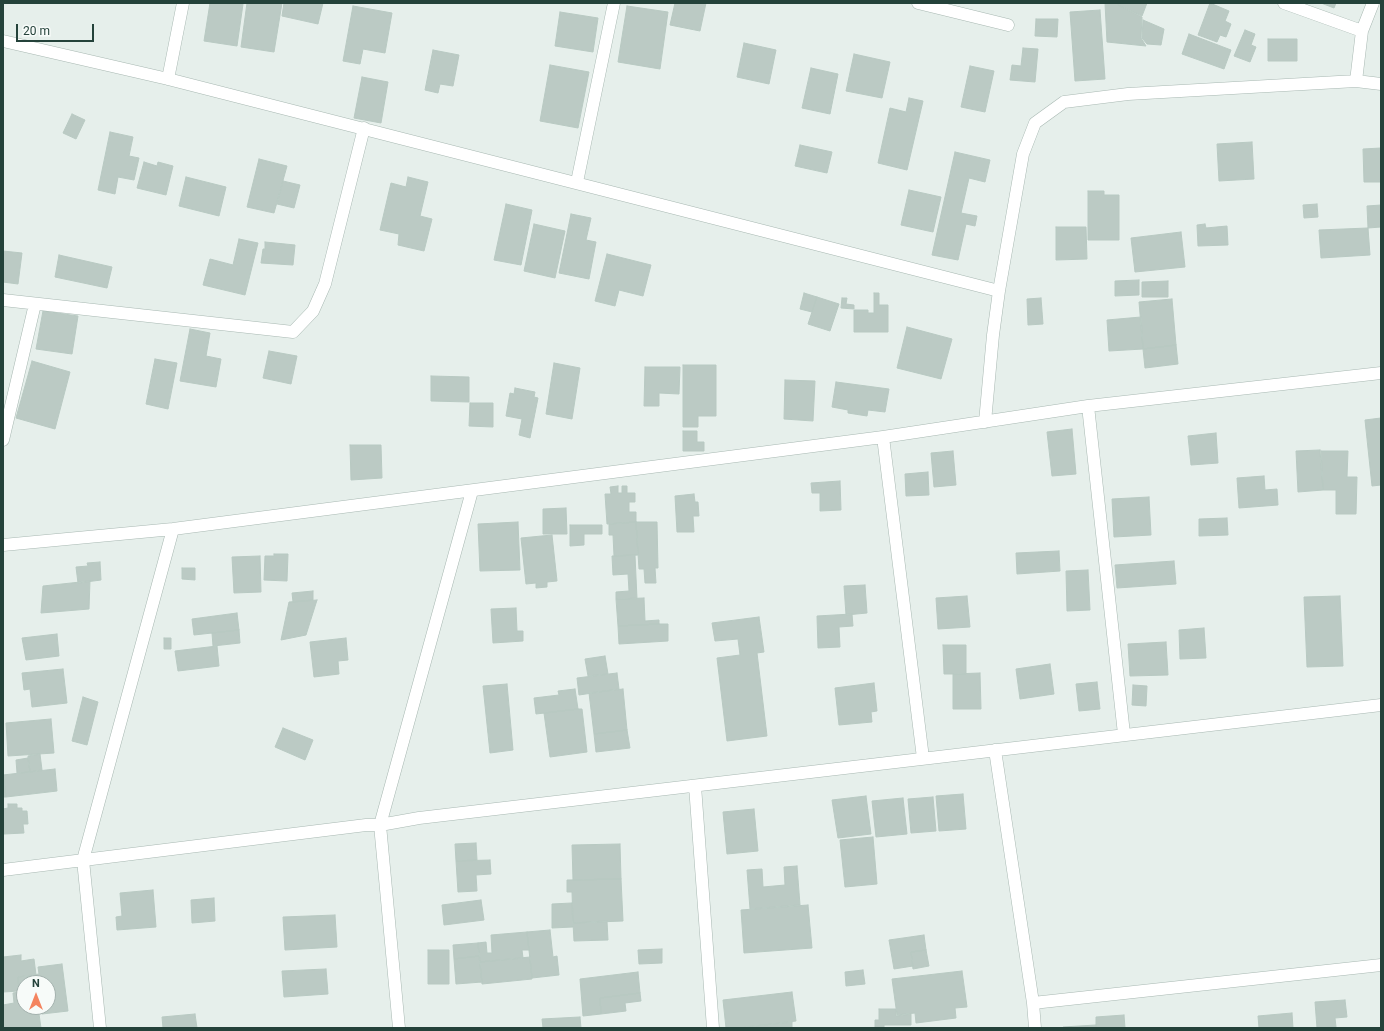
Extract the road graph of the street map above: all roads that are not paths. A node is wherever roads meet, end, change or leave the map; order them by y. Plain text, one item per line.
1 (183, 3) edge
2 (614, 3) edge
3 (918, 3) edge
4 (1284, 3) edge
5 (1373, 3) edge
6 (1008, 25) dead end
7 (1362, 31) junction
8 (3, 41) edge
9 (168, 79) junction
10 (1356, 81) junction
11 (1381, 84) edge
12 (364, 128) junction
13 (577, 182) junction
14 (999, 290) junction
15 (3, 300) edge
16 (36, 304) junction
17 (1381, 373) edge
18 (1088, 406) junction
19 (985, 422) junction
20 (883, 437) junction
21 (3, 440) edge
22 (472, 491) junction
23 (173, 529) junction
24 (3, 545) edge
25 (1381, 705) edge
26 (1124, 734) junction
27 (996, 750) junction
28 (923, 758) junction
29 (695, 786) junction
30 (380, 825) junction
31 (83, 860) junction
32 (3, 870) edge
33 (1381, 965) edge
34 (1033, 1003) junction
35 (100, 1028) edge
36 (399, 1028) edge
37 (713, 1028) edge
38 (1035, 1028) edge

1 - 9 street
2 - 13 street
3 - 6 street
4 - 7 street
5 - 7 street
7 - 10 street
8 - 9 street
9 - 12 street
10 - 11 street
10 - 14 street
12 - 13 street
12 - 16 street
13 - 14 street
14 - 19 street
15 - 16 street
16 - 21 street
17 - 18 street
18 - 19 street
18 - 26 street
19 - 20 street
20 - 22 street
20 - 28 street
22 - 23 street
22 - 30 street
23 - 24 street
23 - 31 street
25 - 26 street
26 - 27 street
27 - 28 street
27 - 34 street
28 - 29 street
29 - 30 street
29 - 37 street
30 - 31 street
30 - 36 street
31 - 32 street
31 - 35 street
33 - 34 street
34 - 38 street

